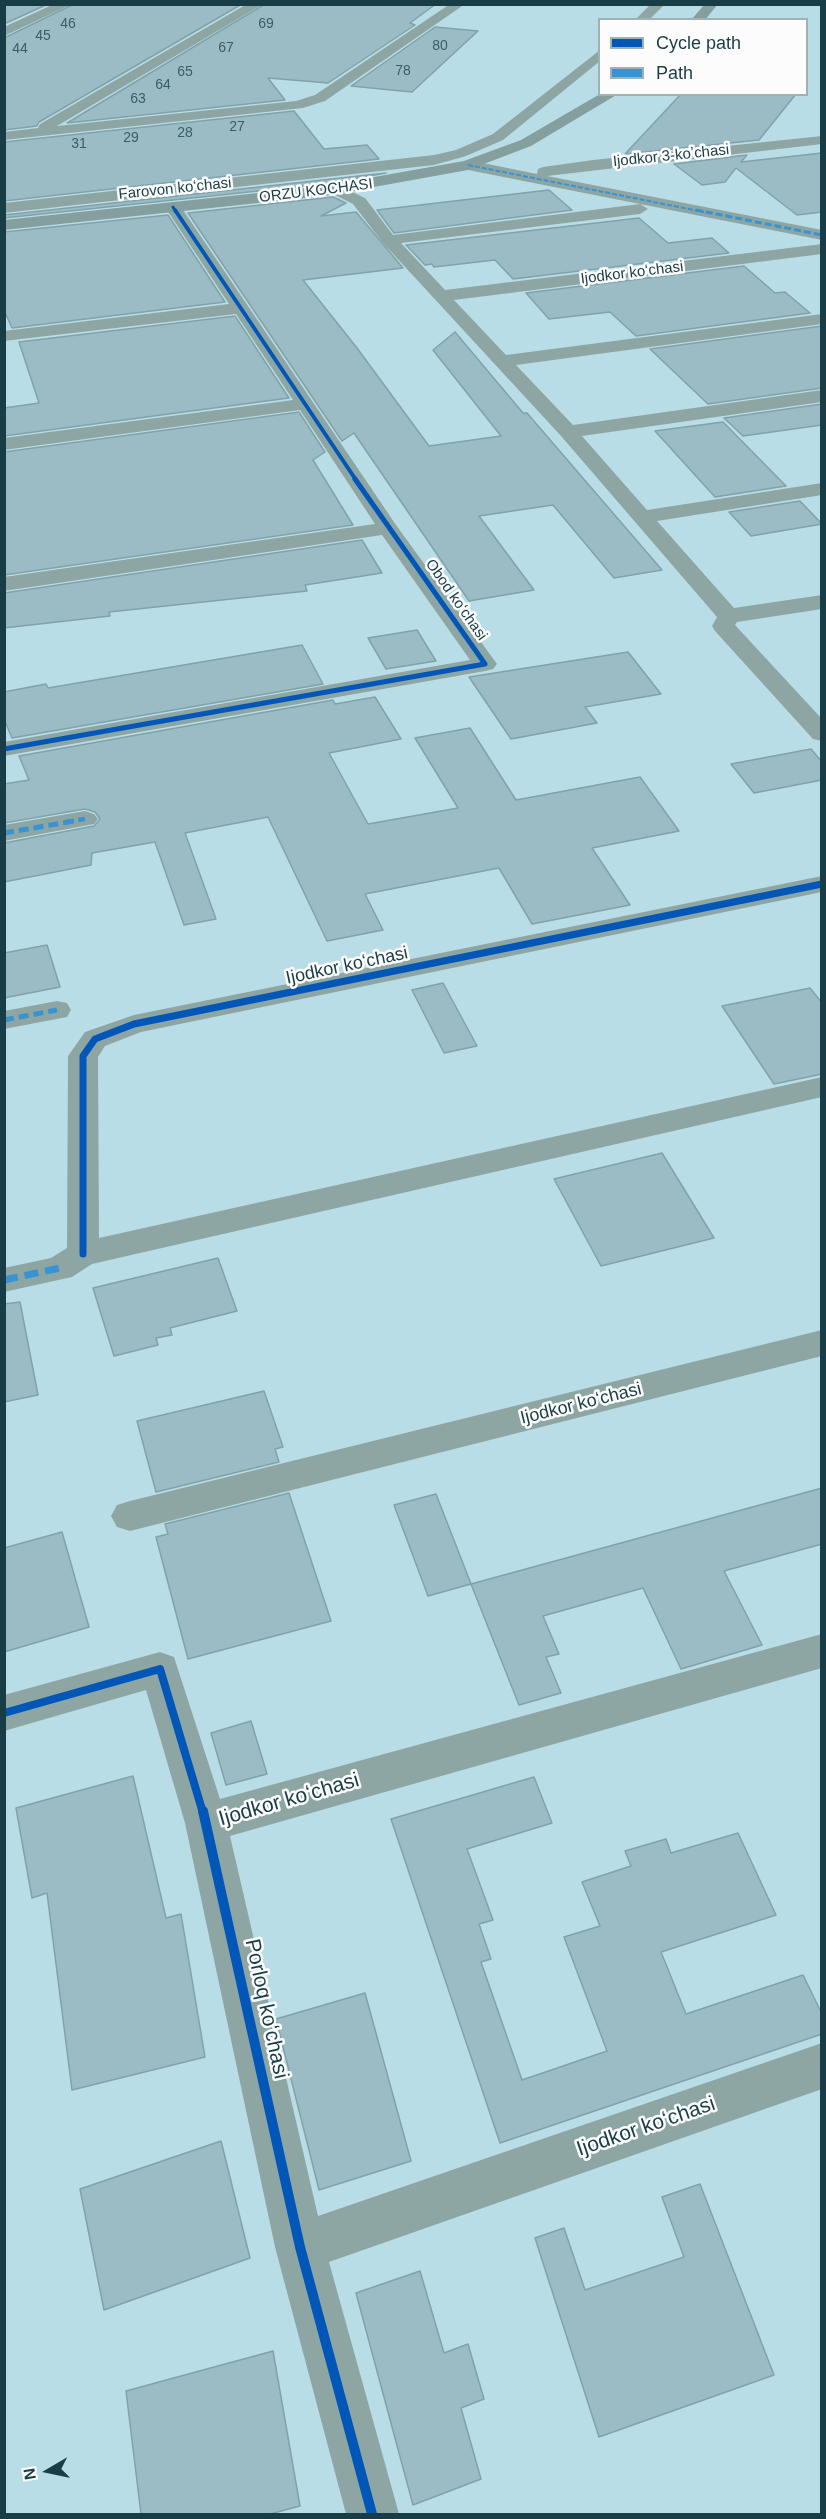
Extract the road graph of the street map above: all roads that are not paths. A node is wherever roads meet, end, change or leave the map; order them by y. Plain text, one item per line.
1 (66, 4) edge
2 (256, 4) edge
3 (459, 4) edge
4 (659, 4) edge
5 (712, 4) edge
6 (4, 18) edge
7 (643, 18) edge
8 (699, 18) edge
9 (33, 19) junction
10 (4, 32) edge
11 (598, 56) edge
12 (608, 96) edge
13 (36, 133) junction
14 (4, 136) edge
15 (822, 140) edge
16 (468, 165) junction
17 (521, 176) junction
18 (335, 189) junction
19 (669, 205) junction
20 (173, 207) junction
21 (4, 208) edge
22 (4, 225) edge
23 (822, 235) edge
24 (389, 240) junction
25 (822, 249) edge
26 (442, 296) junction
27 (240, 308) junction
28 (822, 319) edge
29 (4, 336) edge
30 (504, 361) junction
31 (822, 396) edge
32 (305, 404) junction
33 (568, 432) junction
34 (4, 444) edge
35 (822, 489) edge
36 (640, 517) junction
37 (388, 528) junction
38 (4, 584) edge
39 (822, 602) edge
40 (729, 616) junction
41 (820, 731) edge
42 (4, 749) edge
43 (85, 819) dead end
44 (4, 833) edge
45 (822, 884) edge
46 (57, 1010) dead end
47 (4, 1020) edge
48 (822, 1087) edge
49 (72, 1261) junction
50 (4, 1280) edge
51 (822, 1344) edge
52 (130, 1516) dead end
53 (822, 1651) edge
54 (4, 1713) edge
55 (206, 1823) junction
56 (822, 2066) edge
57 (300, 2247) junction
58 (372, 2514) edge

1 - 9 street
2 - 13 street
3 - 13 street
4 - 7 street
5 - 8 main road
6 - 9 street
9 - 10 street
11 - 21 street, Farovon koʻchasi
12 - 16 main road, ORZU KOCHASI
13 - 14 street
15 - 17 street, Ijodkor 3-koʼchasi
16 - 17 street
16 - 18 main road, ORZU KOCHASI
17 - 19 street
18 - 20 main road, ORZU KOCHASI
18 - 24 street
19 - 23 street
19 - 24 street
20 - 22 main road, ORZU KOCHASI
20 - 27 street, Obod koʻchasi
24 - 26 street
25 - 26 street, Ijodkor koʻchasi
26 - 30 street
27 - 29 street
27 - 32 street, Obod koʻchasi
28 - 30 street
30 - 33 street
31 - 33 street
32 - 34 street
32 - 37 street, Obod koʻchasi
33 - 36 street
35 - 36 street
36 - 40 street
37 - 38 street
37 - 42 street, Obod koʻchasi
39 - 40 street
40 - 41 street
43 - 44 street
45 - 49 street, Ijodkor koʻchasi
46 - 47 street
48 - 49 street
49 - 50 street
51 - 52 street, Ijodkor koʻchasi
53 - 55 street, Ijodkor koʻchasi
54 - 55 street, Porloq koʻchasi
55 - 57 street, Porloq koʻchasi
56 - 57 street, Ijodkor koʻchasi
57 - 58 street, Porloq koʻchasi

